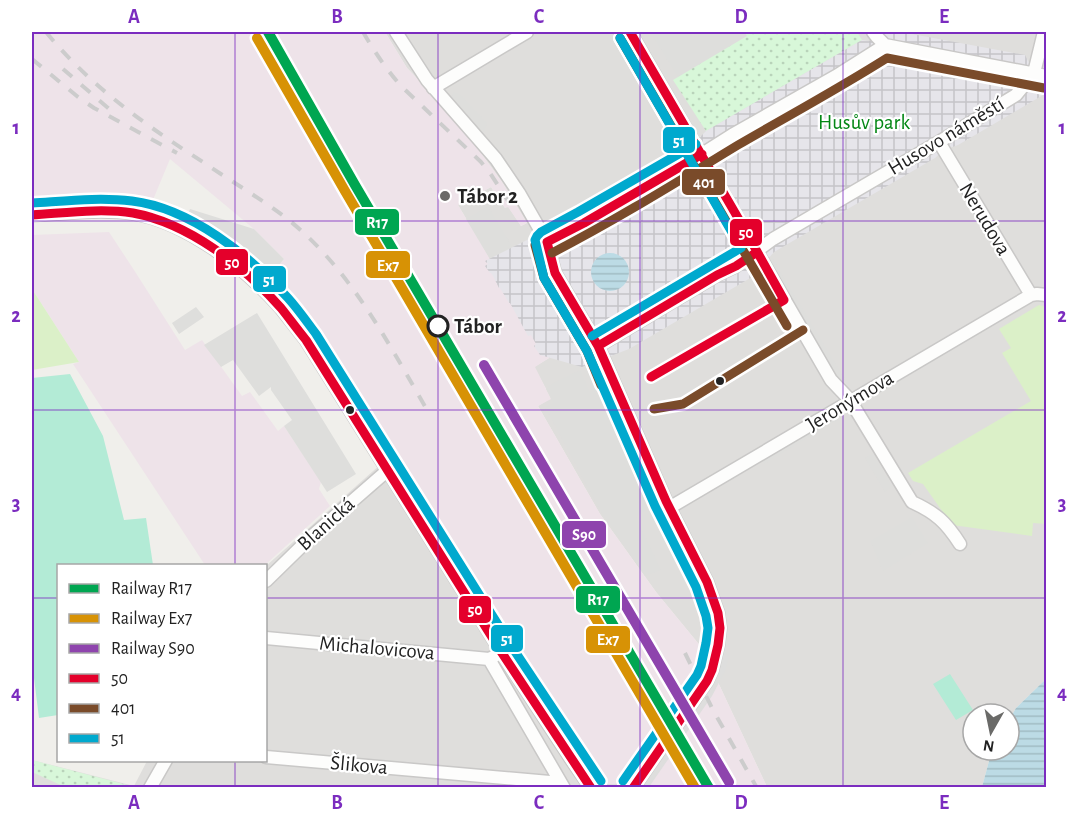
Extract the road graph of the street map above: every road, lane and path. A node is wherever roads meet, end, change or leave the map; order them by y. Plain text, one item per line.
1 (396, 32) edge
2 (527, 32) edge
3 (630, 32) edge
4 (873, 32) edge
5 (1044, 32) edge
6 (885, 45) junction
7 (1040, 74) edge
8 (433, 88) junction
9 (939, 142) junction
10 (702, 154) junction
11 (32, 215) edge
12 (547, 242) junction
13 (757, 252) junction
14 (1031, 295) junction
15 (1047, 295) edge
16 (598, 346) junction
17 (850, 400) junction
18 (388, 470) junction
19 (669, 508) junction
20 (960, 544) dead end
21 (267, 580) edge
22 (267, 638) edge
23 (502, 653) junction
24 (489, 659) junction
25 (267, 757) edge
26 (164, 762) edge
27 (562, 785) edge
28 (150, 788) edge
29 (591, 788) edge
30 (633, 788) edge

1 - 8 street
2 - 8 street
3 - 10 street
4 - 6 street
5 - 7 street
6 - 7 street, Husovo náměstí
6 - 10 street
7 - 9 street, Husovo náměstí
8 - 12 street
9 - 13 street, Husovo náměstí
9 - 14 street, Nerudova
10 - 12 street
10 - 13 street
11 - 18 street
12 - 16 street
13 - 16 street, Husovo náměstí
13 - 17 street
14 - 15 street
14 - 17 street, Jeronýmova
16 - 19 street
17 - 19 street, Jeronýmova
17 - 20 street
18 - 21 street, Blanická
18 - 23 street
19 - 30 street, bridge
22 - 24 street, Michalovicova
23 - 24 street
23 - 29 street
24 - 27 street
25 - 27 street, Šlikova
26 - 28 street

